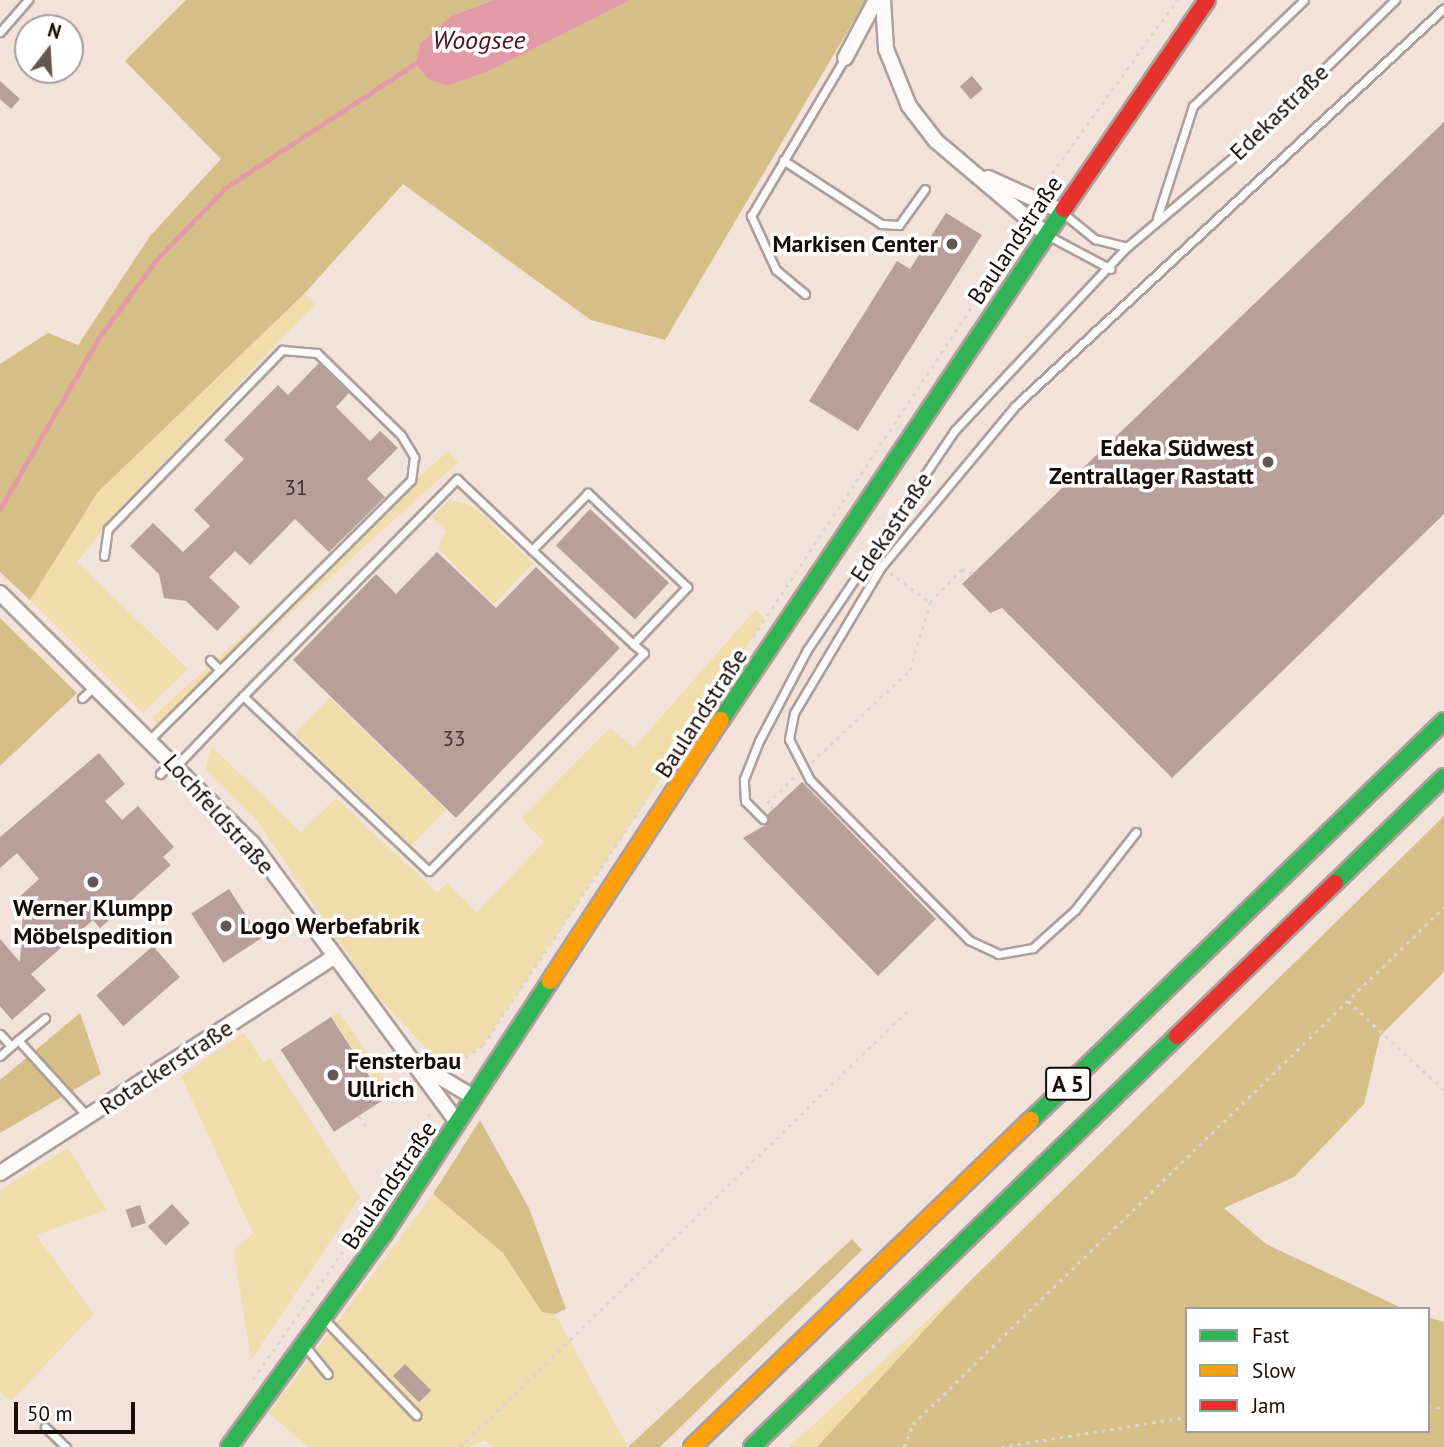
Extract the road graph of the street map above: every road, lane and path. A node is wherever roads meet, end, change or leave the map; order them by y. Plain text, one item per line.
1 (28, 0) edge
2 (876, 0) edge
3 (883, 0) edge
4 (1177, 0) edge
5 (1207, 0) edge
6 (1304, 0) edge
7 (1395, 0) edge
8 (1444, 8) edge
9 (0, 32) edge
10 (845, 58) joint
11 (783, 160) junction
12 (980, 174) junction
13 (1043, 186) dead end
14 (925, 190) dead end
15 (1061, 211) junction
16 (1156, 219) junction
17 (1016, 226) dead end
18 (1046, 234) junction
19 (1127, 247) junction
20 (1111, 269) junction
21 (805, 294) dead end
22 (531, 550) junction
23 (104, 556) dead end
24 (881, 567) junction
25 (976, 575) dead end
26 (0, 593) edge
27 (930, 601) junction
28 (751, 640) dead end
29 (633, 644) junction
30 (210, 660) dead end
31 (220, 670) junction
32 (95, 686) junction
33 (243, 696) junction
34 (82, 698) dead end
35 (1444, 720) edge
36 (150, 739) junction
37 (175, 763) junction
38 (803, 770) junction
39 (160, 774) dead end
40 (1444, 777) edge
41 (653, 789) dead end
42 (773, 809) dead end
43 (763, 819) dead end
44 (1136, 832) dead end
45 (1444, 907) edge
46 (331, 959) junction
47 (1348, 1001) junction
48 (909, 1009) dead end
49 (45, 1018) dead end
50 (0, 1034) edge
51 (18, 1040) junction
52 (11, 1046) junction
53 (0, 1056) edge
54 (410, 1059) junction
55 (445, 1077) junction
56 (1444, 1090) edge
57 (475, 1098) junction
58 (435, 1099) junction
59 (359, 1116) dead end
60 (88, 1118) junction
61 (458, 1123) junction
62 (368, 1129) dead end
63 (0, 1173) edge
64 (324, 1320) junction
65 (305, 1346) junction
66 (327, 1374) dead end
67 (253, 1379) dead end
68 (416, 1415) dead end
69 (1185, 1417) edge
70 (45, 1427) dead end
71 (66, 1447) edge
72 (229, 1447) edge
73 (460, 1447) edge
74 (692, 1447) edge
75 (752, 1447) edge
76 (904, 1447) edge
77 (1001, 1447) edge

1 - 9 lane
2 - 10 street
3 - 12 street
4 - 13 path
5 - 15 main road, Baulandstraße
6 - 16 lane
7 - 16 lane, Edekastraße
8 - 24 lane
10 - 11 lane
11 - 14 lane
11 - 21 lane
12 - 15 street
12 - 18 street
15 - 18 main road, Baulandstraße
15 - 19 lane
16 - 19 lane, Edekastraße
17 - 28 path
18 - 20 lane
18 - 57 main road, Baulandstraße
19 - 20 lane, Edekastraße
20 - 43 lane, Edekastraße
22 - 29 lane
22 - 29 lane
22 - 33 lane
23 - 31 lane
24 - 27 path
24 - 38 lane
25 - 27 path
26 - 32 street, Lochfeldstraße
27 - 38 path
29 - 33 lane
30 - 31 lane
31 - 36 lane
32 - 34 lane
32 - 36 street, Lochfeldstraße
33 - 37 lane
35 - 74 main road, A 5
36 - 37 street, Lochfeldstraße
37 - 39 lane
37 - 46 street, Lochfeldstraße
38 - 42 path
38 - 44 lane
40 - 75 main road, A 5
41 - 55 path
45 - 47 path
46 - 54 street, Lochfeldstraße
46 - 60 street, Rotackerstraße
47 - 56 path
47 - 76 path
48 - 73 path
49 - 51 lane
50 - 52 lane
51 - 52 lane
51 - 60 lane
52 - 53 lane
54 - 55 street, Lochfeldstraße
54 - 58 street, Lochfeldstraße
55 - 57 street, Lochfeldstraße
57 - 61 main road, Baulandstraße
58 - 61 street, Lochfeldstraße
58 - 67 path
59 - 62 path
60 - 63 street, Rotackerstraße
61 - 64 main road, Baulandstraße
64 - 65 main road, Baulandstraße
64 - 68 lane
65 - 66 lane
65 - 72 main road, Baulandstraße
69 - 77 path
70 - 71 lane

